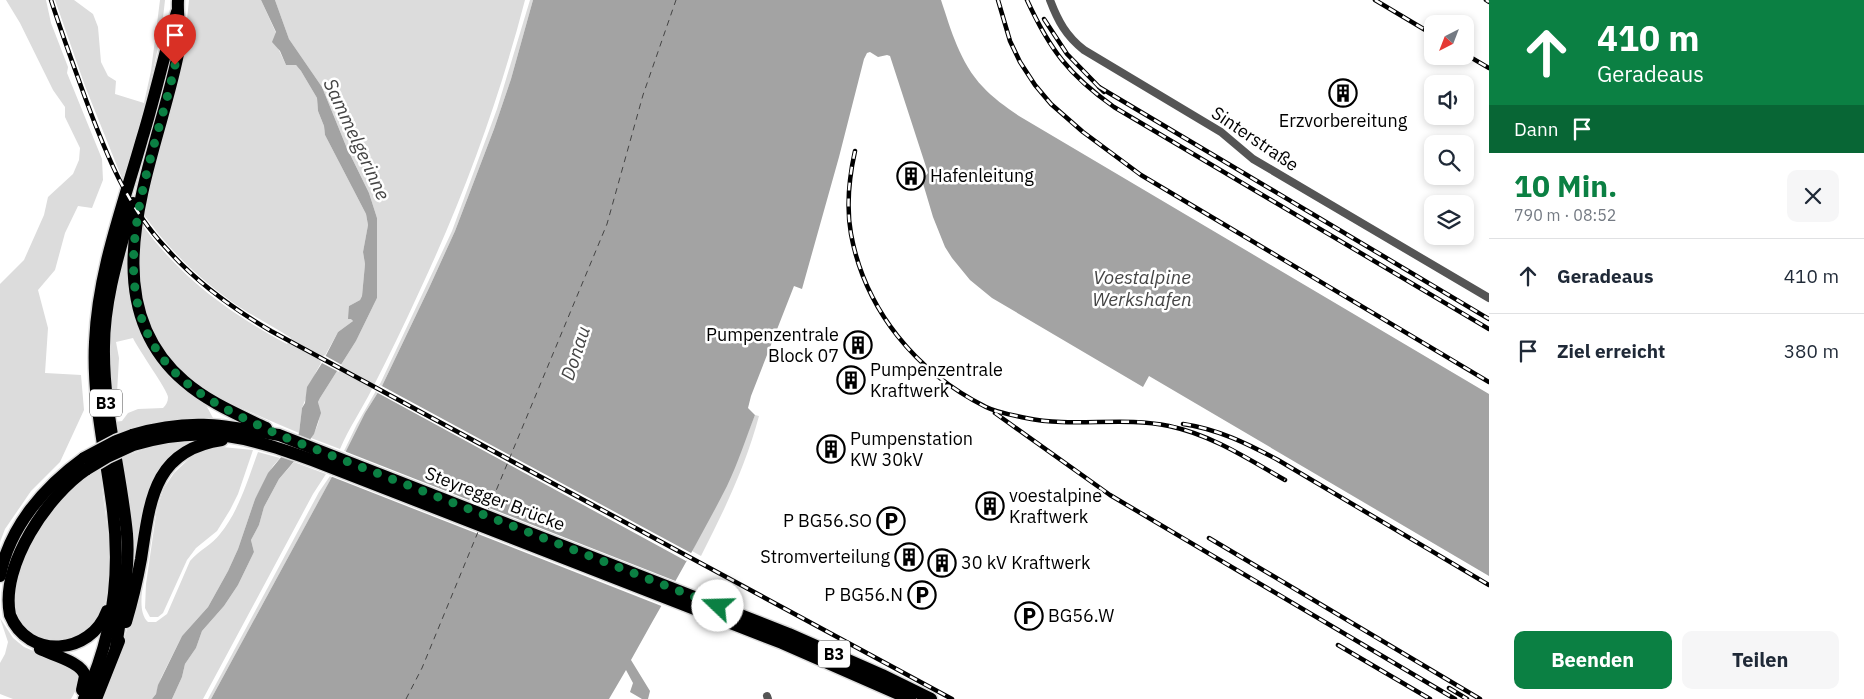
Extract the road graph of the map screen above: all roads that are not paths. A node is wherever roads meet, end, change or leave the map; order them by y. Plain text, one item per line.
1 (1050, 0) edge
2 (178, 6) edge
3 (148, 163) junction
4 (1489, 298) edge
5 (240, 428) junction
6 (86, 464) junction
7 (0, 576) edge
8 (114, 584) junction
9 (0, 599) edge
10 (733, 618) junction
11 (116, 647) junction
12 (78, 699) edge
13 (84, 699) edge
14 (96, 699) edge
15 (910, 699) edge
16 (931, 699) edge

1 - 4 street, Sinterstraße
2 - 3 main road, B3
2 - 8 main road, B3
3 - 5 main road, B3
3 - 11 main road, B3
5 - 6 main road, B3, bridge
5 - 10 main road, Steyregger Brücke / B3
5 - 10 main road, Steyregger Brücke / B3
5 - 11 main road
6 - 7 main road, B3
6 - 8 main road, B3
8 - 13 main road, B3
9 - 12 main road
10 - 15 main road, B3
10 - 16 main road, B3
11 - 14 main road, B3

